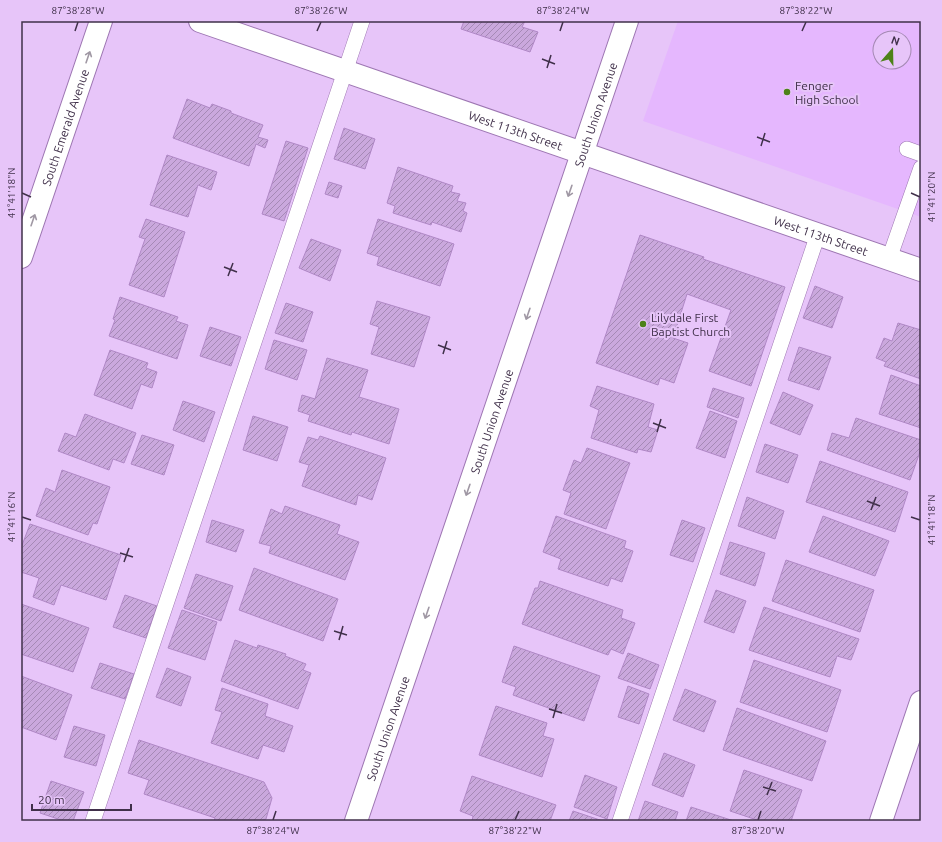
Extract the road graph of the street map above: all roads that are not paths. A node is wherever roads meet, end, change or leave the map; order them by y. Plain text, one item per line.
1 (101, 21) edge
2 (200, 21) edge
3 (362, 21) edge
4 (627, 21) edge
5 (346, 71) junction
6 (582, 153) junction
7 (921, 168) edge
8 (818, 234) junction
9 (21, 257) edge
10 (889, 259) junction
11 (921, 270) edge
12 (921, 702) edge
13 (92, 821) edge
14 (356, 821) edge
15 (620, 821) edge
16 (881, 821) edge

9 -> 1 street, South Emerald Avenue
2 - 5 street, West 113th Street
3 - 5 lane
4 - 6 street, South Union Avenue
5 - 6 street, West 113th Street
5 - 13 lane
6 - 8 street, West 113th Street
6 -> 14 street, South Union Avenue
7 - 10 lane
8 - 10 street, West 113th Street
8 - 15 lane
10 - 11 street, West 113th Street
12 - 16 street

